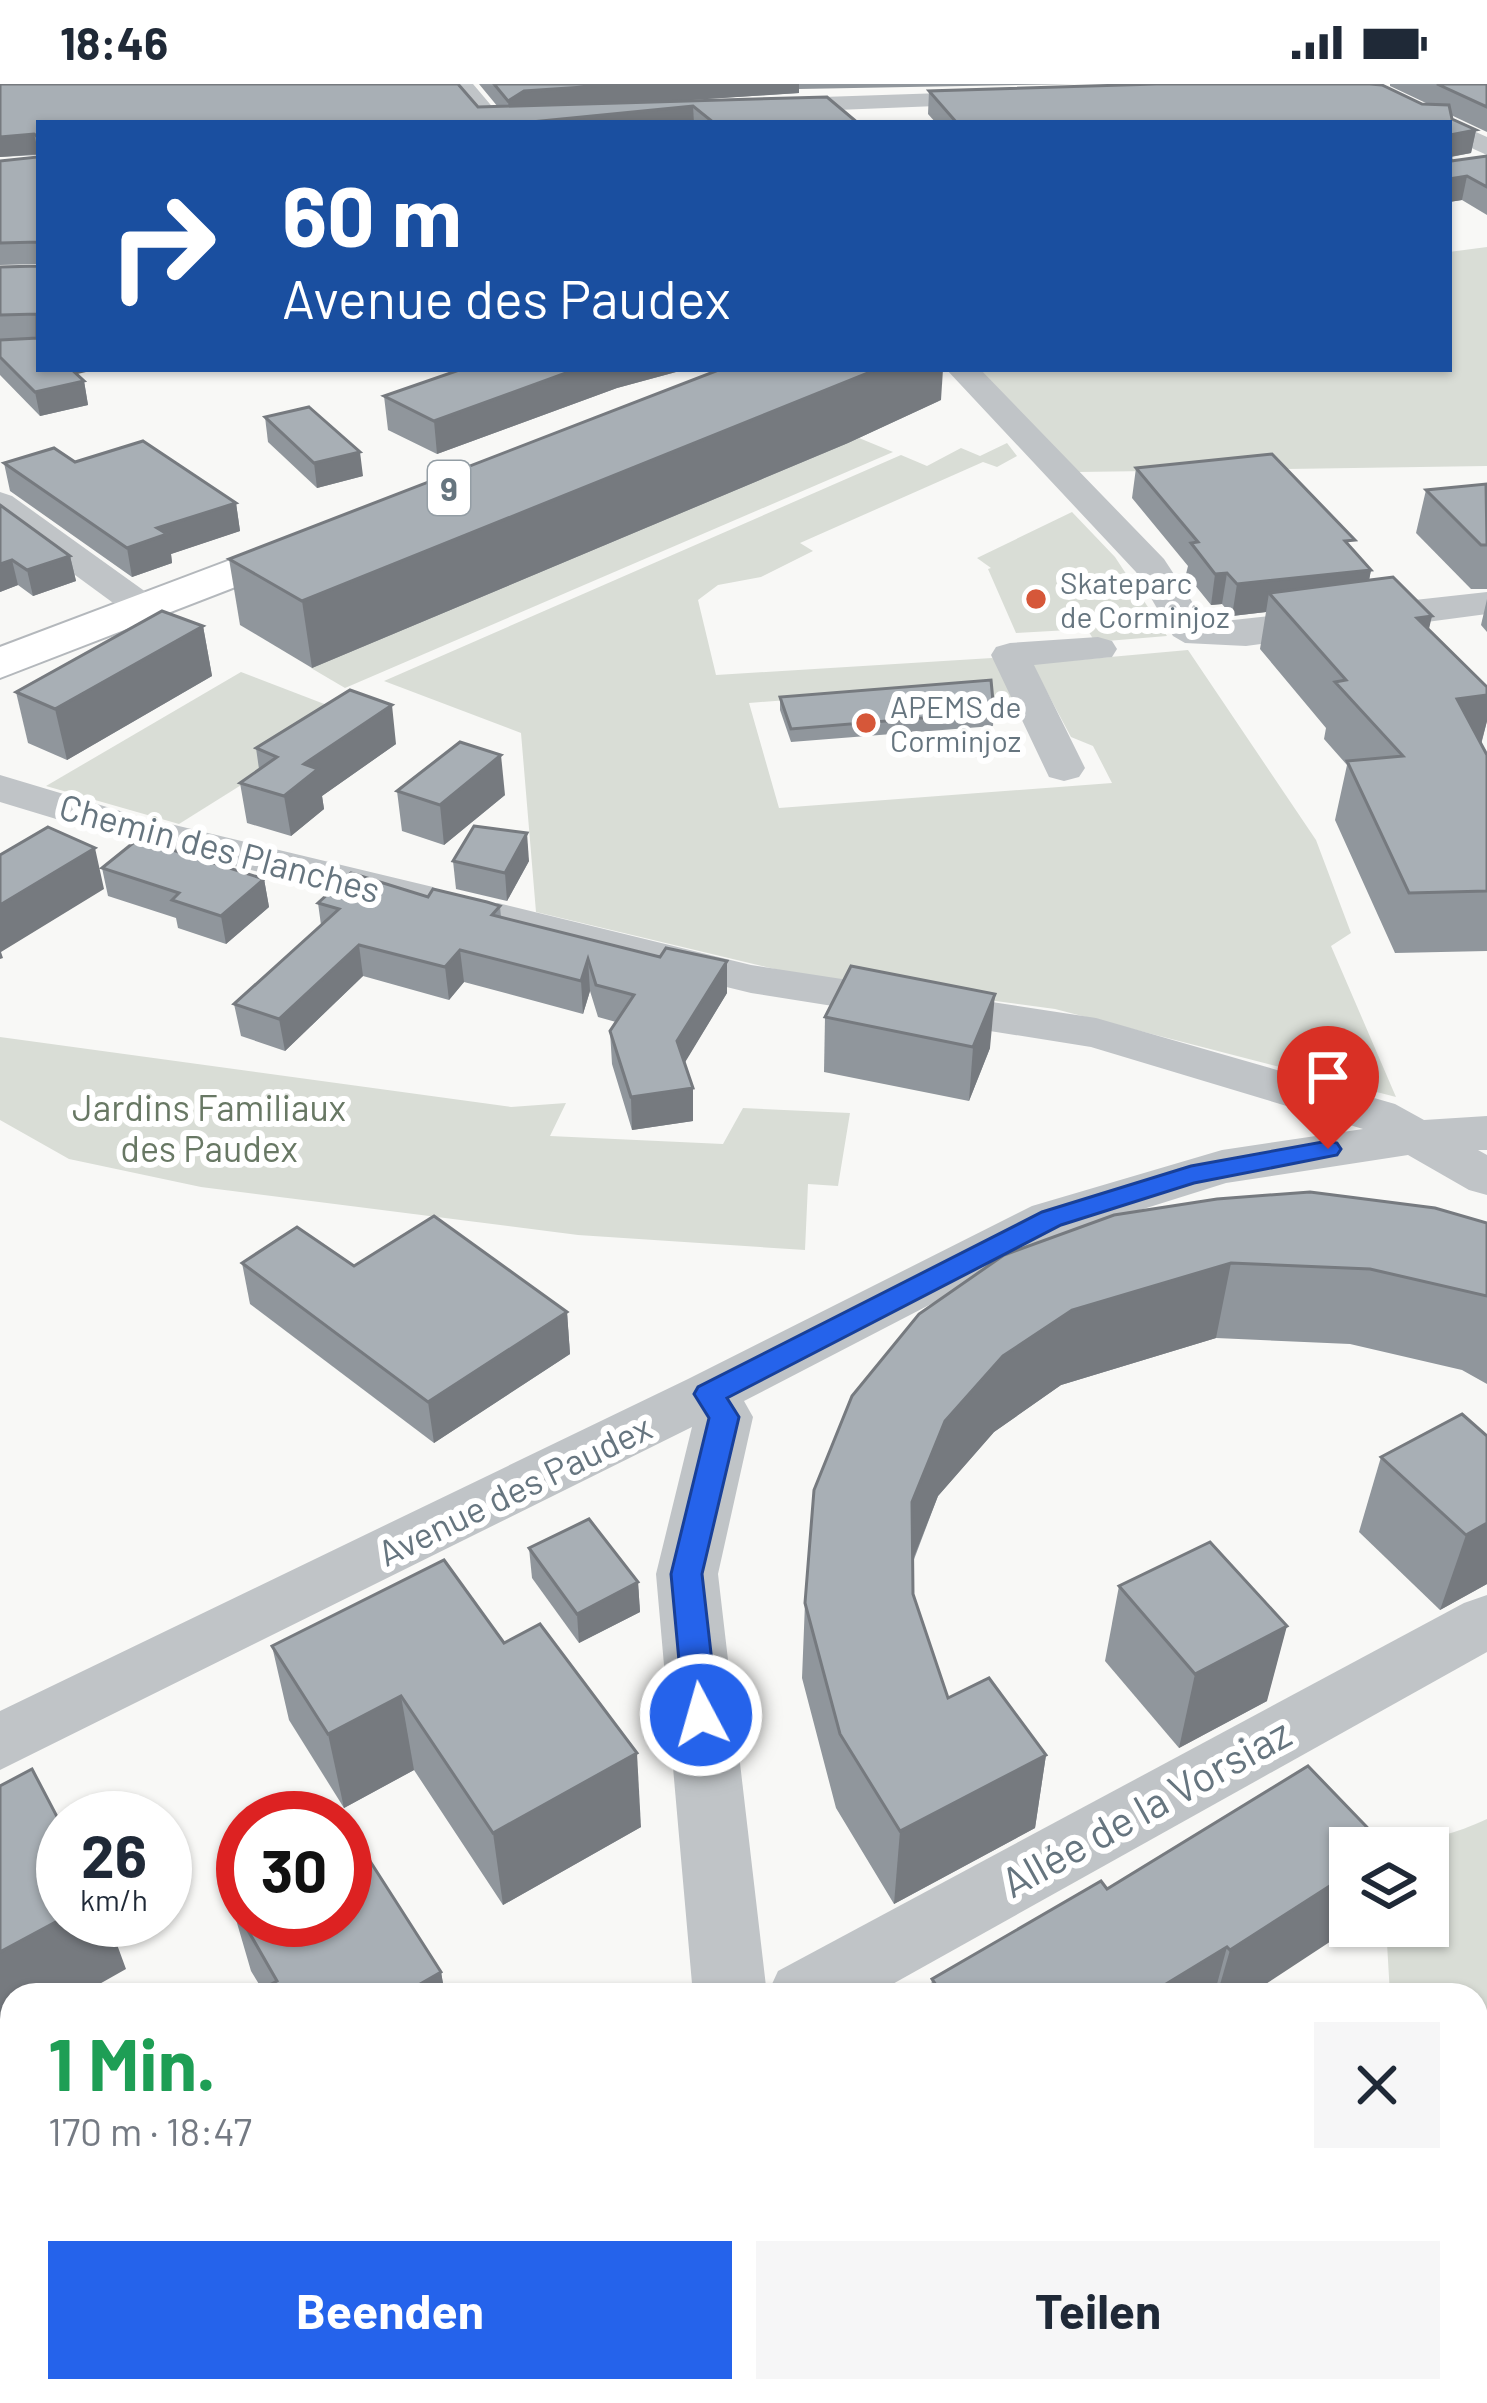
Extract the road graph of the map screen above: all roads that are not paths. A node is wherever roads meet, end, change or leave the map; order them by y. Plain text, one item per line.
1 (460, 84) edge
2 (1040, 97) edge
3 (748, 115) edge
4 (490, 120) edge
5 (1452, 131) edge
6 (1481, 160) edge
7 (965, 372) edge
8 (0, 502) edge
9 (353, 526) edge
10 (1487, 603) edge
11 (144, 608) junction
12 (1098, 649) dead end
13 (0, 664) edge
14 (1064, 768) dead end
15 (0, 788) edge
16 (1487, 1132) edge
17 (1418, 1137) junction
18 (1487, 1178) edge
19 (708, 1394) junction
20 (1487, 1621) edge
21 (0, 1742) edge
22 (729, 1983) edge
23 (826, 1983) edge

1 - 4 street
2 - 3 street
5 - 6 street
7 - 10 street
8 - 11 street
9 - 11 main road
11 - 13 main road
12 - 14 street
15 - 17 street, Chemin des Planches
16 - 17 street, Avenue des Paudex
17 - 18 street, Chemin des Planches
17 - 19 street, Avenue des Paudex
19 - 21 street, Avenue des Paudex
19 - 22 street
20 - 23 street, Allée de la Vorsiaz

